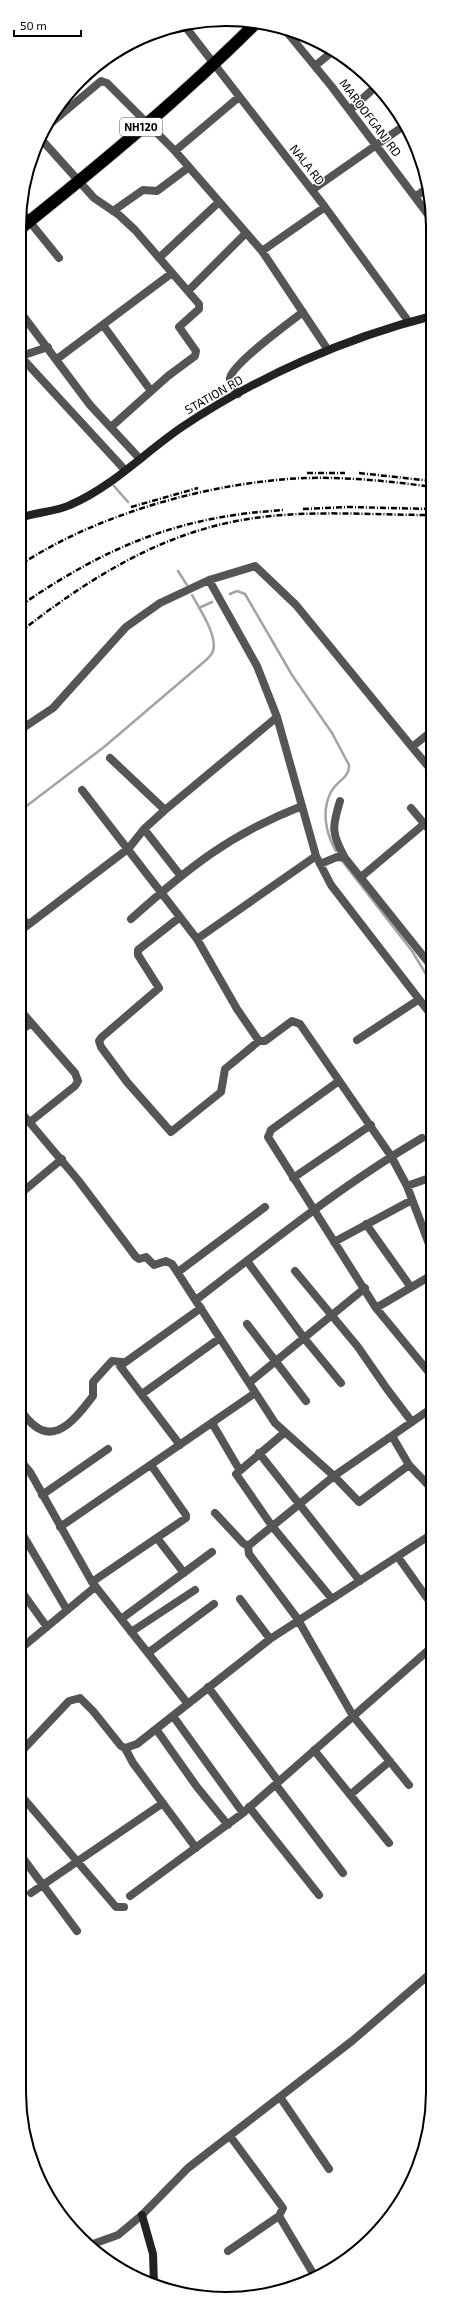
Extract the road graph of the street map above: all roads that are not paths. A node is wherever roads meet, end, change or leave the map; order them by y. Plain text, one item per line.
1 (251, 28) edge
2 (188, 30) edge
3 (291, 37) edge
4 (328, 54) edge
5 (215, 64) junction
6 (315, 66) junction
7 (372, 90) edge
8 (240, 97) junction
9 (350, 110) junction
10 (58, 117) edge
11 (147, 122) junction
12 (400, 128) edge
13 (44, 143) edge
14 (375, 144) junction
15 (175, 151) junction
16 (189, 167) junction
17 (79, 181) junction
18 (312, 190) junction
19 (423, 192) edge
20 (415, 198) junction
21 (218, 202) junction
22 (325, 207) junction
23 (113, 211) junction
24 (426, 213) edge
25 (26, 224) edge
26 (26, 226) edge
27 (246, 233) junction
28 (262, 251) junction
29 (58, 258) dead end
30 (159, 258) junction
31 (172, 273) junction
32 (188, 291) junction
33 (303, 312) junction
34 (426, 318) edge
35 (26, 319) edge
36 (409, 322) junction
37 (103, 324) junction
38 (48, 347) junction
39 (328, 350) junction
40 (26, 354) edge
41 (57, 359) junction
42 (26, 361) edge
43 (151, 391) junction
44 (238, 394) junction
45 (111, 428) junction
46 (140, 458) junction
47 (125, 470) junction
48 (26, 516) edge
49 (210, 580) junction
50 (277, 717) junction
51 (26, 726) edge
52 (426, 736) edge
53 (412, 748) junction
54 (110, 758) dead end
55 (426, 764) edge
56 (82, 790) dead end
57 (340, 800) dead end
58 (302, 806) junction
59 (411, 808) dead end
60 (164, 810) junction
61 (424, 824) junction
62 (426, 826) edge
63 (144, 829) junction
64 (129, 848) junction
65 (316, 856) junction
66 (345, 858) junction
67 (320, 864) junction
68 (180, 876) junction
69 (361, 877) junction
70 (161, 892) junction
71 (180, 917) junction
72 (131, 919) dead end
73 (26, 923) edge
74 (28, 925) joint
75 (197, 939) junction
76 (426, 959) edge
77 (418, 1000) junction
78 (426, 1009) edge
79 (26, 1017) edge
80 (31, 1023) junction
81 (26, 1027) edge
82 (357, 1040) dead end
83 (259, 1041) junction
84 (339, 1081) junction
85 (26, 1115) edge
86 (26, 1120) edge
87 (371, 1125) junction
88 (422, 1138) dead end
89 (391, 1156) junction
90 (62, 1159) junction
91 (294, 1178) junction
92 (426, 1179) edge
93 (407, 1186) junction
94 (26, 1189) edge
95 (412, 1200) junction
96 (265, 1207) dead end
97 (314, 1209) junction
98 (366, 1224) junction
99 (426, 1232) edge
100 (334, 1242) junction
101 (247, 1261) junction
102 (295, 1271) dead end
103 (178, 1272) junction
104 (426, 1278) edge
105 (410, 1286) junction
106 (365, 1288) junction
107 (196, 1300) junction
108 (201, 1308) junction
109 (376, 1308) junction
110 (331, 1316) junction
111 (247, 1324) dead end
112 (220, 1338) junction
113 (304, 1338) junction
114 (276, 1360) junction
115 (122, 1362) junction
116 (426, 1369) edge
117 (249, 1383) junction
118 (341, 1383) dead end
119 (255, 1393) junction
120 (142, 1394) junction
121 (306, 1402) dead end
122 (426, 1412) edge
123 (26, 1420) edge
124 (412, 1422) junction
125 (212, 1423) junction
126 (284, 1433) junction
127 (392, 1436) junction
128 (180, 1445) junction
129 (108, 1449) dead end
130 (259, 1453) junction
131 (151, 1465) junction
132 (409, 1465) junction
133 (26, 1467) edge
134 (239, 1469) junction
135 (334, 1476) junction
136 (426, 1483) edge
137 (42, 1495) junction
138 (300, 1504) junction
139 (215, 1513) dead end
140 (272, 1526) junction
141 (60, 1527) junction
142 (158, 1538) junction
143 (426, 1538) edge
144 (26, 1540) edge
145 (248, 1546) junction
146 (212, 1552) dead end
147 (398, 1557) junction
148 (184, 1573) junction
149 (360, 1581) junction
150 (93, 1584) junction
151 (194, 1590) dead end
152 (26, 1597) edge
153 (426, 1597) edge
154 (240, 1599) dead end
155 (332, 1599) junction
156 (214, 1604) dead end
157 (67, 1610) junction
158 (121, 1619) junction
159 (298, 1621) junction
160 (47, 1627) junction
161 (131, 1632) junction
162 (270, 1639) junction
163 (26, 1644) edge
164 (426, 1652) edge
165 (148, 1653) junction
166 (208, 1687) junction
167 (188, 1704) junction
168 (173, 1716) junction
169 (353, 1716) junction
170 (156, 1729) junction
171 (26, 1747) edge
172 (124, 1748) junction
173 (314, 1750) junction
174 (390, 1761) junction
175 (278, 1781) junction
176 (409, 1785) dead end
177 (350, 1795) junction
178 (26, 1801) edge
179 (163, 1803) junction
180 (246, 1810) junction
181 (228, 1825) junction
182 (389, 1843) dead end
183 (196, 1848) junction
184 (78, 1860) junction
185 (26, 1863) edge
186 (343, 1873) dead end
187 (42, 1885) junction
188 (31, 1893) dead end
189 (130, 1896) dead end
190 (320, 1896) dead end
191 (124, 1906) dead end
192 (77, 1931) dead end
193 (426, 1977) edge
194 (280, 2097) junction
195 (230, 2136) junction
196 (329, 2169) dead end
197 (142, 2215) junction
198 (279, 2216) junction
199 (95, 2243) edge
200 (228, 2251) dead end
201 (312, 2272) edge
202 (154, 2278) edge

1 - 5 highway, NH120
2 - 5 street, NALA RD
3 - 6 street, MAROOFGANJ RD
4 - 6 street
5 - 8 street, NALA RD
5 - 11 highway, NH120
6 - 9 street, MAROOFGANJ RD
7 - 9 street
8 - 15 street
8 - 18 street, NALA RD
9 - 14 street, MAROOFGANJ RD
10 - 11 street
11 - 15 street
11 - 17 highway, NH120
12 - 14 street
13 - 17 street
14 - 18 street
14 - 20 street, MAROOFGANJ RD
15 - 16 street
16 - 21 street
16 - 23 street
17 - 23 street
17 - 25 highway, NH120
18 - 22 street, NALA RD
19 - 20 street
20 - 24 street, MAROOFGANJ RD
21 - 27 street
21 - 30 street
22 - 28 street
22 - 36 street, NALA RD
23 - 30 street
26 - 29 street
27 - 28 street
27 - 32 street
28 - 33 street
30 - 31 street
31 - 32 street
31 - 37 street
32 - 43 street
33 - 39 street
33 - 44 street
34 - 36 street, STATION RD
35 - 38 street
36 - 39 street, STATION RD
37 - 41 street
37 - 43 street
38 - 40 street
38 - 41 street
39 - 44 street, STATION RD
41 - 45 street
42 - 47 street
43 - 45 street
44 - 46 street, STATION RD
45 - 46 street
46 - 47 street, STATION RD
47 - 48 street, STATION RD
49 - 50 street
49 - 51 street
49 - 53 street
50 - 58 street
50 - 60 street
52 - 53 street
53 - 55 street
54 - 60 street
56 - 64 street
57 - 66 street
58 - 65 street
58 - 68 street
59 - 61 street
60 - 63 street
61 - 62 street
61 - 69 street
63 - 64 street
63 - 68 street
64 - 70 street
64 - 74 street
65 - 67 street
65 - 75 street
66 - 67 street
66 - 69 street
67 - 77 street
68 - 70 street
69 - 76 street
70 - 71 street
70 - 72 street
71 - 75 street
71 - 83 street
73 - 74 street
75 - 83 street
77 - 78 street
77 - 82 street
79 - 80 street
80 - 81 street
80 - 85 street
83 - 84 street
84 - 87 street
84 - 91 street
86 - 90 street
87 - 89 street
87 - 91 street
88 - 89 street
89 - 93 street
89 - 97 street
90 - 94 street
90 - 103 street
91 - 97 street
92 - 93 street
93 - 95 street
95 - 98 street
95 - 99 street
96 - 103 street
97 - 100 street
97 - 101 street
98 - 100 street
98 - 105 street
100 - 106 street
101 - 107 street
101 - 113 street
102 - 110 street
103 - 107 street
104 - 105 street
105 - 109 street
106 - 109 street
106 - 110 street
107 - 108 street
108 - 112 street
108 - 115 street
109 - 116 street
110 - 113 street
110 - 124 street
111 - 114 street
112 - 117 street
112 - 120 street
113 - 114 street
113 - 118 street
114 - 117 street
114 - 121 street
115 - 120 street
115 - 123 street
117 - 119 street
119 - 125 street
119 - 126 street
120 - 128 street
122 - 124 street
124 - 127 street
125 - 128 street
125 - 134 street
126 - 130 street
126 - 135 street
127 - 132 street
127 - 135 street
128 - 131 street
129 - 137 street
130 - 134 street
130 - 138 street
131 - 141 street
131 - 142 street
132 - 135 street
132 - 136 street
133 - 137 street
134 - 140 street
135 - 138 street
137 - 141 street
138 - 140 street
138 - 149 street
139 - 145 street
140 - 145 street
140 - 155 street
141 - 150 street
142 - 148 street
142 - 150 street
143 - 147 street
144 - 157 street
145 - 159 street
146 - 148 street
147 - 149 street
147 - 153 street
148 - 158 street
149 - 155 street
150 - 157 street
150 - 158 street
151 - 161 street
152 - 160 street
154 - 162 street
155 - 159 street
156 - 165 street
157 - 160 street
158 - 161 street
159 - 162 street
159 - 169 street
160 - 163 street
161 - 165 street
162 - 166 street
164 - 169 street
165 - 167 street
166 - 167 street
166 - 175 street
167 - 168 street
168 - 170 street
168 - 180 street
169 - 173 street
169 - 174 street
170 - 172 street
170 - 181 street
171 - 172 street
172 - 179 street
173 - 175 street
173 - 177 street
174 - 176 street
174 - 177 street
175 - 180 street
175 - 186 street
177 - 182 street
178 - 184 street
179 - 183 street
179 - 184 street
180 - 181 street
180 - 190 street
181 - 183 street
183 - 189 street
184 - 187 street
184 - 191 street
185 - 187 street
187 - 188 street
187 - 192 street
193 - 194 street
194 - 195 street
194 - 196 street
195 - 197 street
195 - 198 street
197 - 199 street
197 - 202 street
198 - 200 street
198 - 201 street

